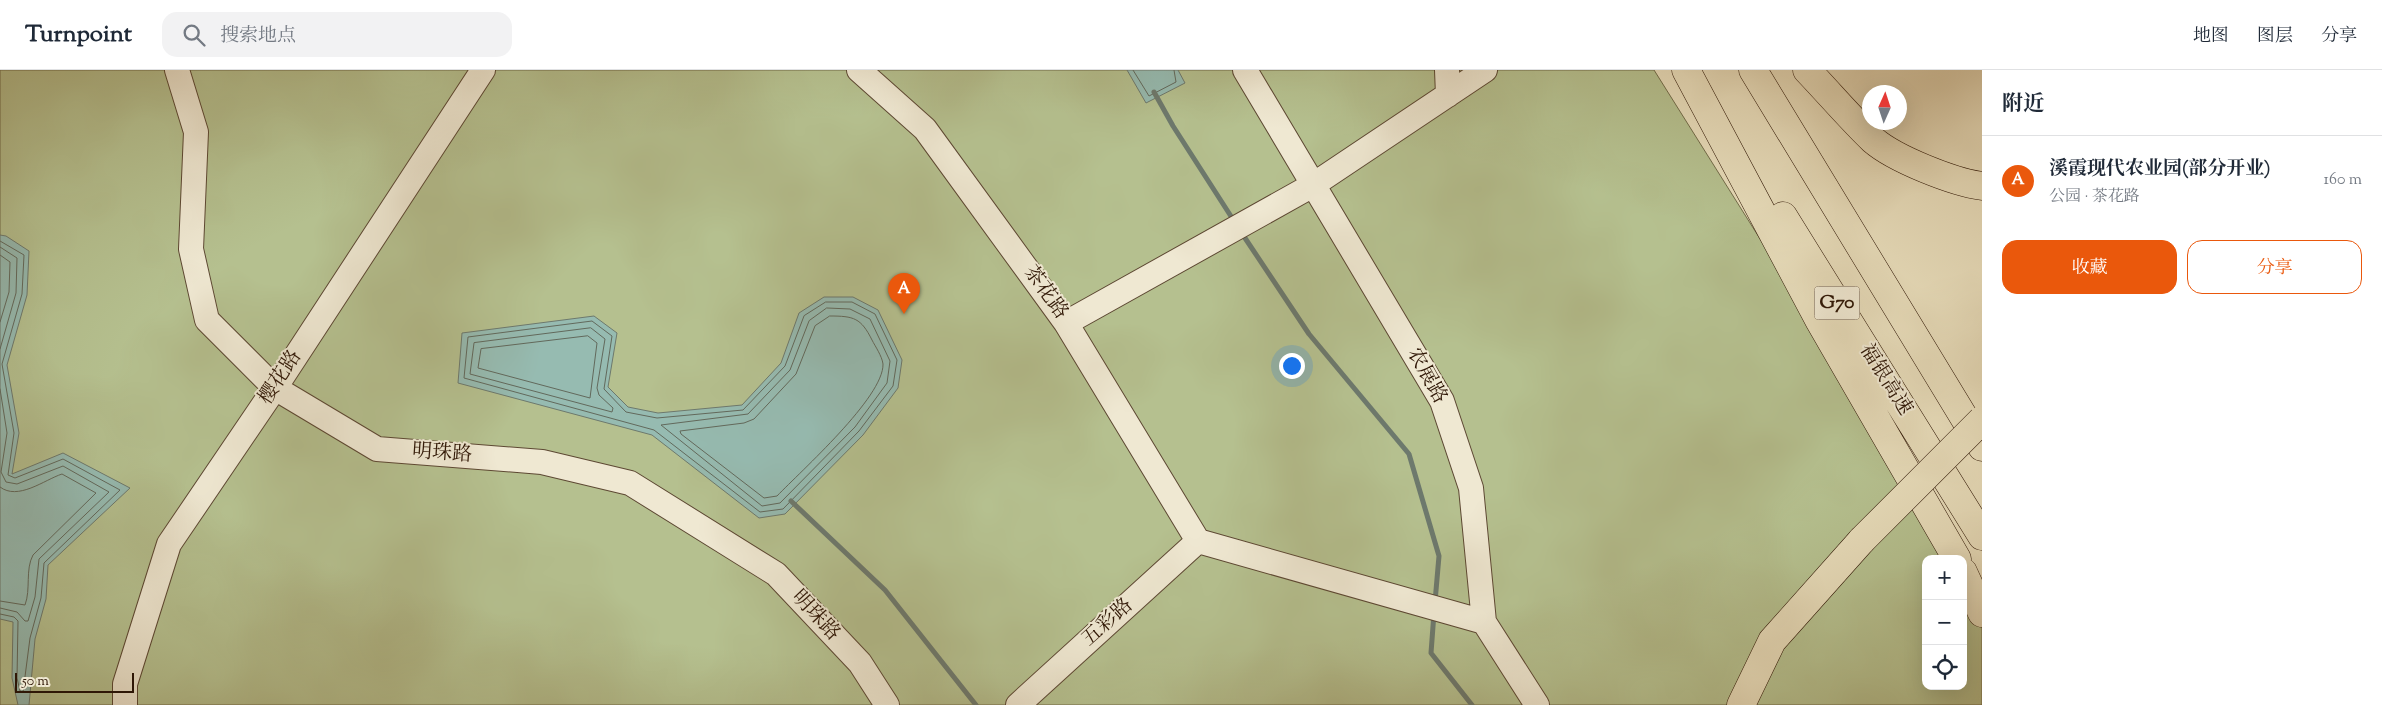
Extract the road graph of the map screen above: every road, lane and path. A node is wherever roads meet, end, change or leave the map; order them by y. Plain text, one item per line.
1 (177, 70) edge
2 (483, 70) edge
3 (859, 70) edge
4 (1245, 70) edge
5 (1447, 70) edge
6 (1486, 70) edge
7 (1686, 70) edge
8 (1692, 70) edge
9 (1753, 70) edge
10 (1807, 70) edge
11 (1448, 95) junction
12 (1313, 185) junction
13 (1982, 186) edge
14 (1066, 322) junction
15 (275, 388) junction
16 (1982, 420) edge
17 (1982, 445) edge
18 (1982, 536) edge
19 (1198, 541) junction
20 (1868, 545) junction
21 (1955, 555) edge
22 (1967, 581) edge
23 (1982, 614) edge
24 (1484, 622) junction
25 (125, 705) edge
26 (887, 705) edge
27 (1018, 705) edge
28 (1537, 705) edge
29 (1741, 705) edge
30 (1759, 705) edge

1 - 15 street, 明珠路
2 - 15 street, 樱花路
3 - 14 street, 茶花路
4 - 12 street, 农展路
5 - 11 street
6 - 11 street
7 - 21 highway
8 - 18 highway, 福银高速 / G70
9 - 17 highway, G70
10 - 13 highway
11 - 12 street
12 - 14 street
12 - 24 street, 农展路
14 - 19 street, 茶花路
15 - 25 street, 樱花路
15 - 26 street, 明珠路
16 - 20 highway, bridge
17 - 20 highway
19 - 24 street
19 - 27 street, 五彩路
20 - 29 highway
20 - 30 highway
22 - 23 highway
24 - 28 street, 农展路

